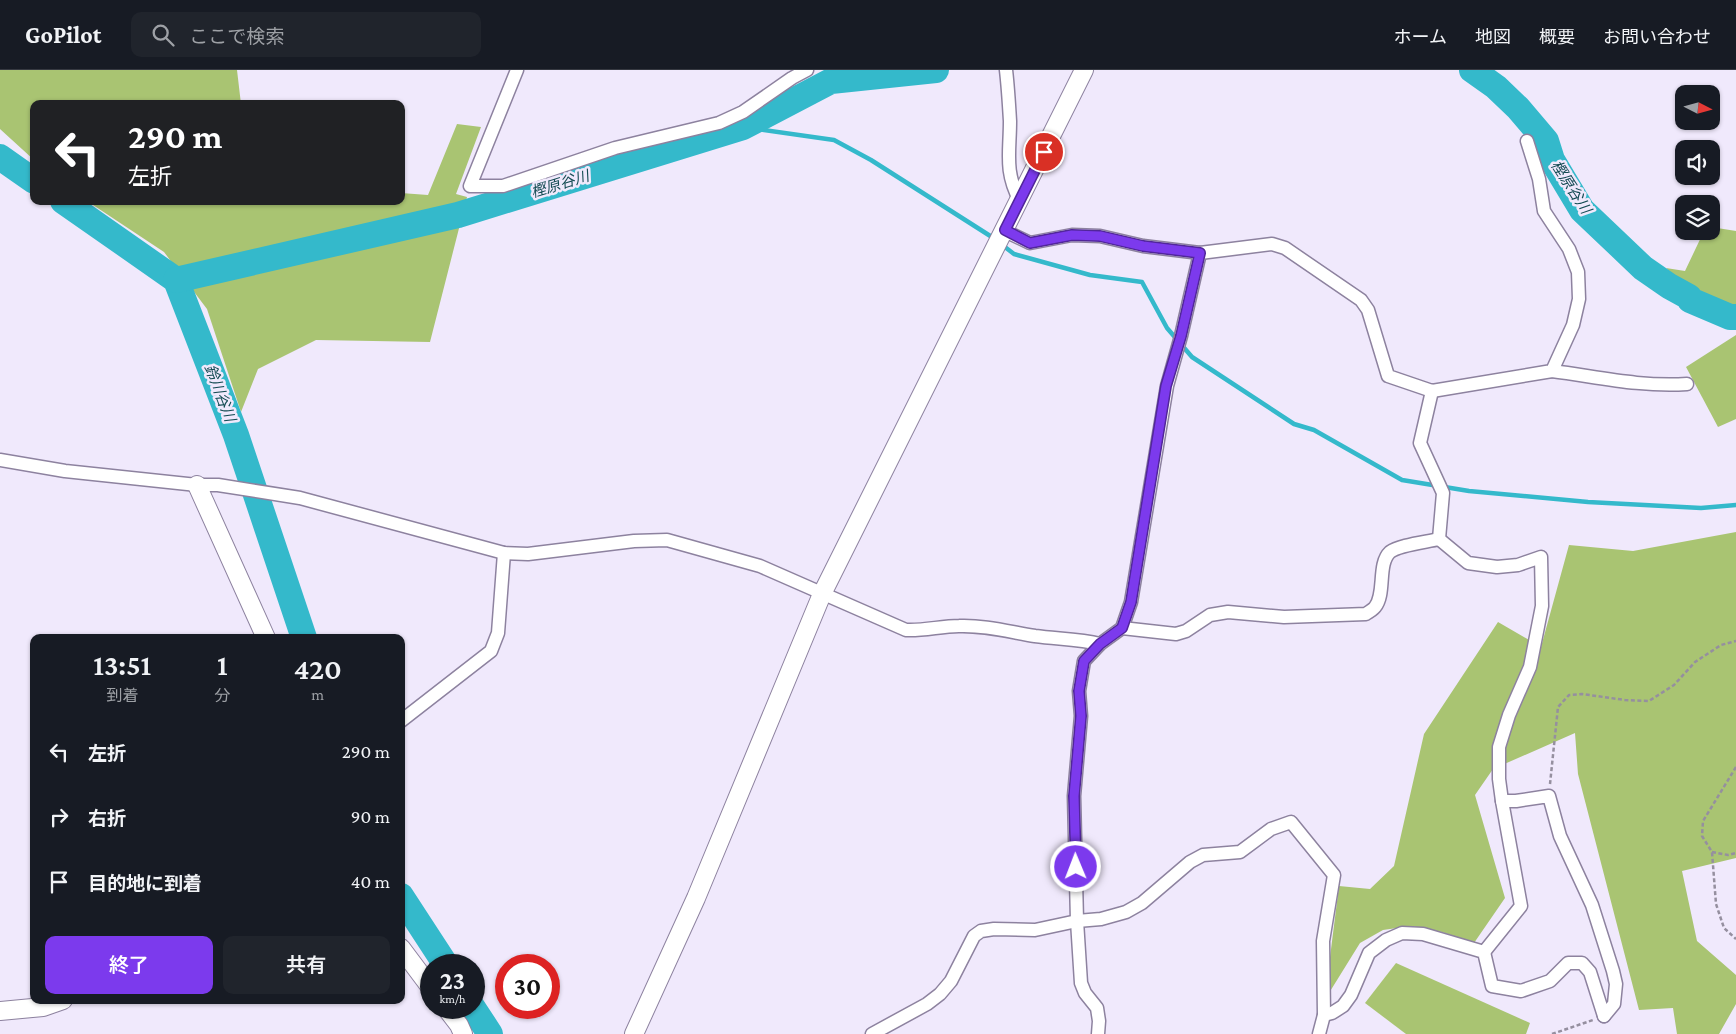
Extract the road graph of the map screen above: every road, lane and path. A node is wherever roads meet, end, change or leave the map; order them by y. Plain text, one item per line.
1 (517, 70) edge
2 (807, 70) edge
3 (1084, 70) edge
4 (1006, 72) edge
5 (1527, 141) dead end
6 (1020, 201) junction
7 (1001, 238) junction
8 (1200, 253) junction
9 (1552, 371) junction
10 (1687, 384) dead end
11 (1432, 391) junction
12 (0, 460) edge
13 (197, 485) junction
14 (1439, 539) junction
15 (504, 553) junction
16 (822, 594) junction
17 (1122, 628) junction
18 (264, 634) edge
19 (1736, 641) edge
20 (1100, 644) junction
21 (405, 717) edge
22 (1736, 768) edge
23 (1549, 796) junction
24 (1502, 801) junction
25 (1712, 852) junction
26 (1736, 853) edge
27 (1077, 921) junction
28 (1736, 938) edge
29 (1484, 952) junction
30 (405, 953) edge
31 (420, 973) edge
32 (50, 1004) edge
33 (0, 1011) edge
34 (1324, 1015) junction
35 (1604, 1016) junction
36 (454, 1019) edge
37 (463, 1034) edge
38 (634, 1034) edge
39 (872, 1034) edge
40 (1098, 1034) edge
41 (1319, 1034) edge
42 (1552, 1034) edge

1 - 2 street
3 - 6 street
4 - 6 street
5 - 9 street
6 - 7 street
7 - 8 street
7 - 16 street
8 - 11 street
8 - 17 street
9 - 10 street
9 - 11 street
11 - 14 street
12 - 13 street
13 - 15 street
13 - 18 street
14 - 17 street
14 - 24 street
15 - 16 street
15 - 21 street
16 - 20 street
16 - 38 street
17 - 20 street
19 - 23 path
20 - 27 street
22 - 25 path
23 - 24 street
23 - 35 street
24 - 29 street
25 - 26 path
25 - 28 path
27 - 34 street
27 - 39 street
27 - 40 street
29 - 34 street
29 - 35 street
30 - 31 street
32 - 33 street
34 - 41 street
35 - 42 path
36 - 37 street

